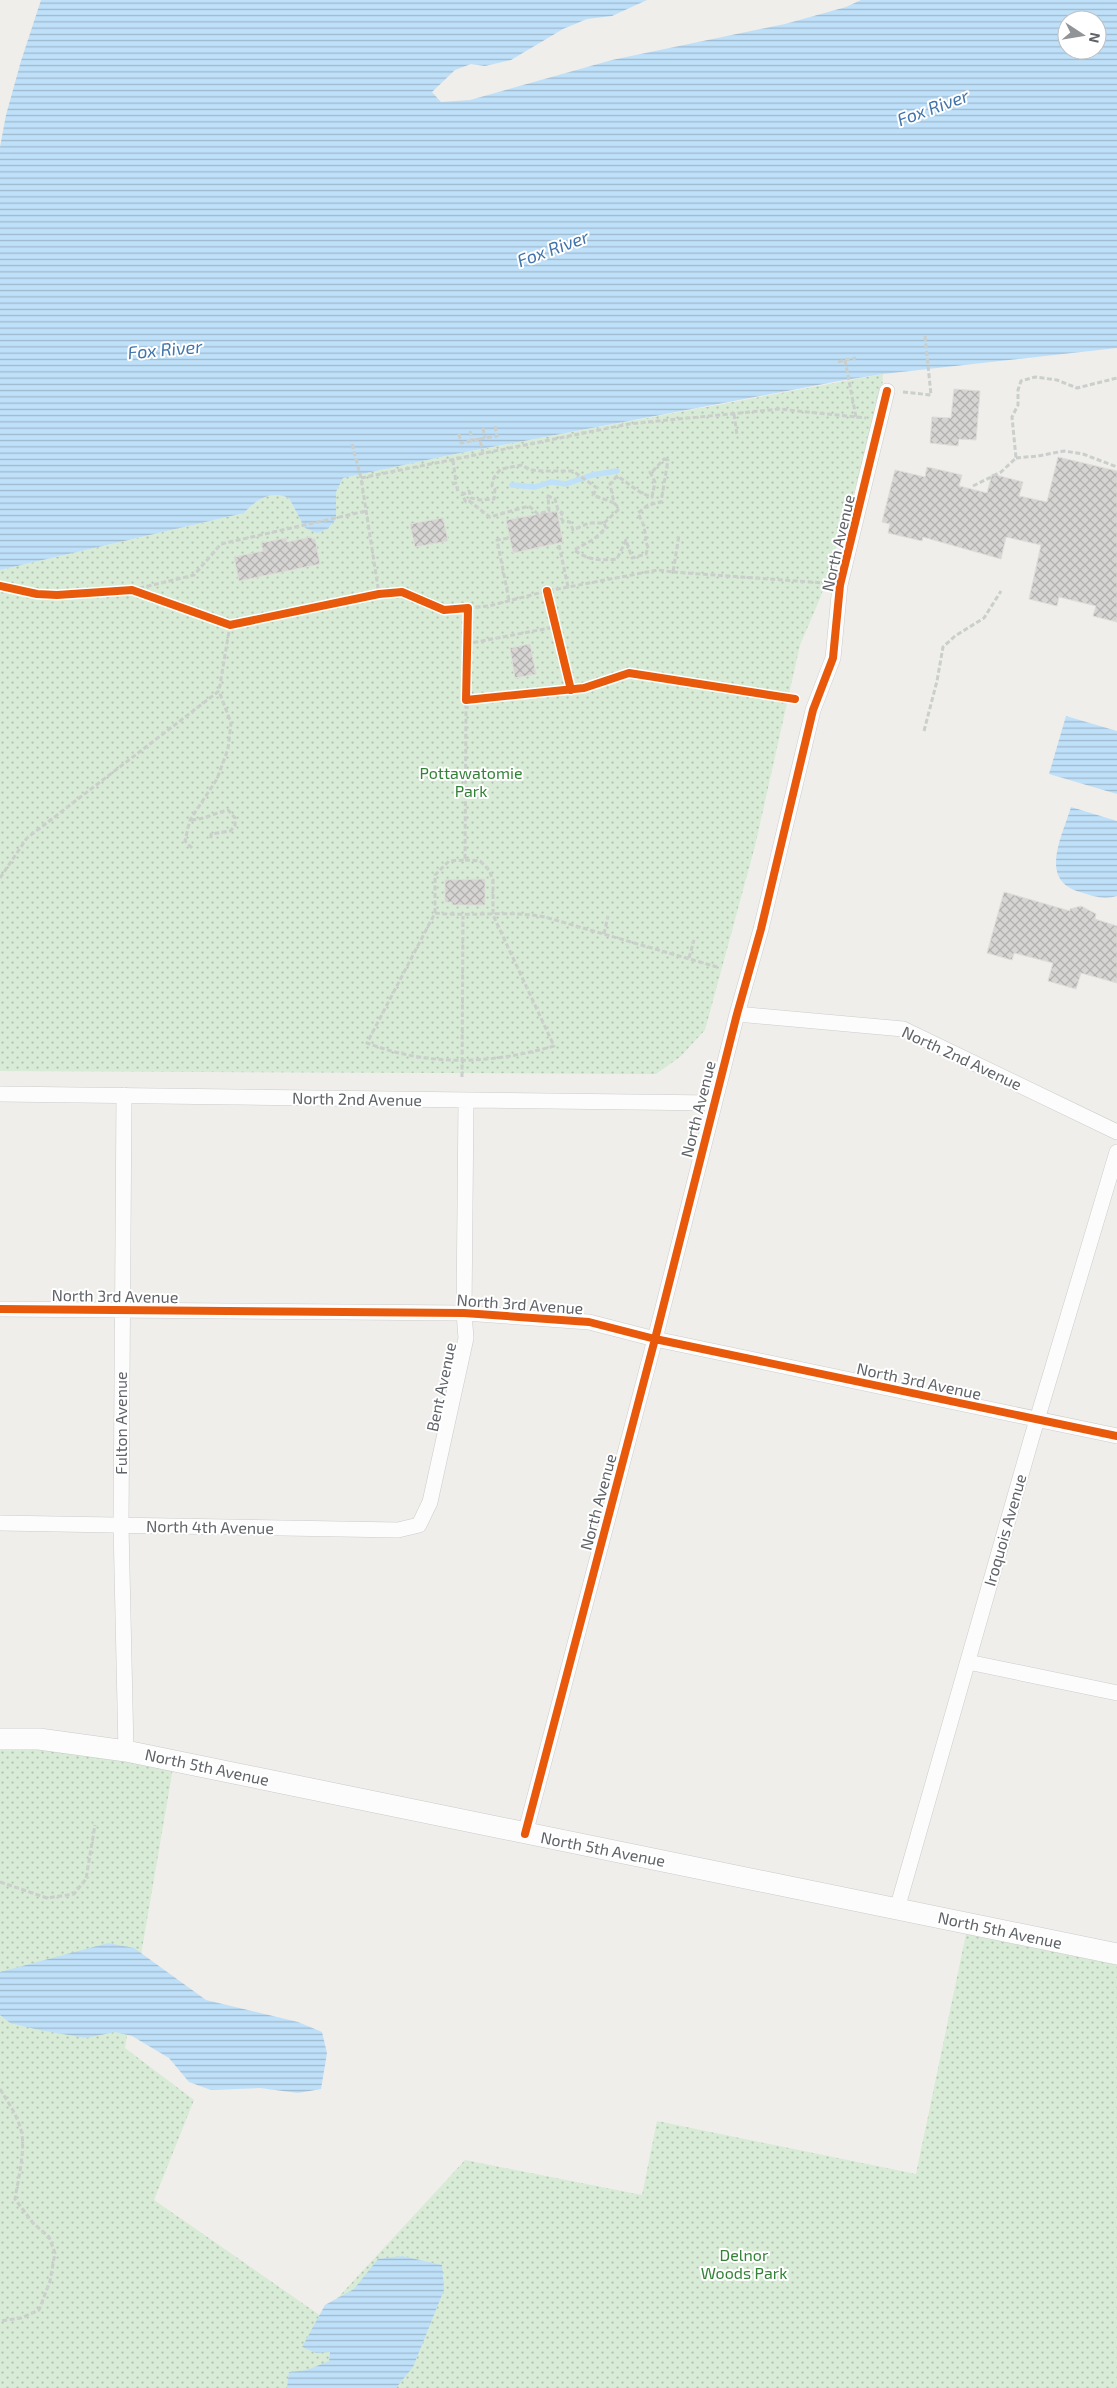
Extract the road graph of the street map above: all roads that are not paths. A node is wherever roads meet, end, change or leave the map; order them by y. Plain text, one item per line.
1 (888, 391) road end
2 (737, 1014) junction
3 (0, 1094) edge
4 (124, 1095) junction
5 (466, 1101) junction
6 (714, 1103) junction
7 (1117, 1132) edge
8 (1117, 1152) edge
9 (0, 1308) edge
10 (122, 1310) junction
11 (464, 1313) junction
12 (655, 1340) junction
13 (1038, 1420) junction
14 (1117, 1436) edge
15 (0, 1523) edge
16 (121, 1525) junction
17 (419, 1525) joint
18 (968, 1662) junction
19 (1117, 1693) edge
20 (0, 1739) edge
21 (126, 1751) junction
22 (525, 1834) junction
23 (898, 1909) junction
24 (1117, 1954) edge

1 - 2 street, North Avenue
2 - 6 street, North Avenue
2 - 7 street, North 2nd Avenue
3 - 4 street, North 2nd Avenue
4 - 5 street, North 2nd Avenue
4 - 10 street, Fulton Avenue
5 - 6 street, North 2nd Avenue
5 - 11 street, Bent Avenue
6 - 12 street, North Avenue
8 - 13 street, Iroquois Avenue
9 - 10 street, North 3rd Avenue
10 - 11 street, North 3rd Avenue
10 - 16 street, Fulton Avenue
11 - 12 street, North 3rd Avenue
11 - 17 street, Bent Avenue
12 - 13 street, North 3rd Avenue
12 - 22 street, North Avenue
13 - 14 street, North 3rd Avenue
13 - 18 street, Iroquois Avenue
15 - 16 street, North 4th Avenue
16 - 17 street, North 4th Avenue
16 - 21 street, Fulton Avenue
18 - 19 street
18 - 23 street, Iroquois Avenue
20 - 21 main road, North 5th Avenue
21 - 22 main road, North 5th Avenue
22 - 23 main road, North 5th Avenue
23 - 24 main road, North 5th Avenue

